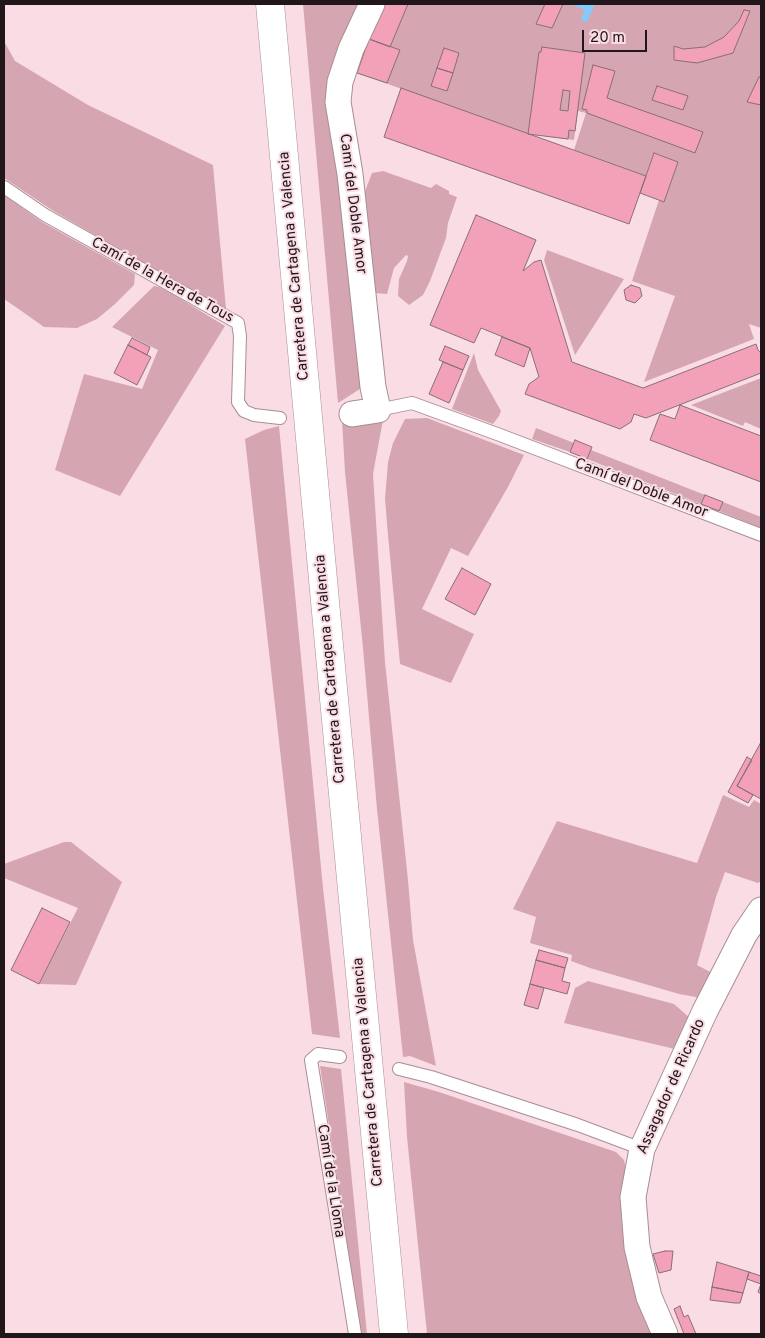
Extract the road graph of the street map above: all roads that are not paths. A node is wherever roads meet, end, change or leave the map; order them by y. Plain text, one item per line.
1 (270, 4) edge
2 (372, 4) edge
3 (4, 187) edge
4 (378, 410) junction
5 (352, 414) dead end
6 (280, 418) dead end
7 (761, 534) edge
8 (761, 910) edge
9 (340, 1057) dead end
10 (399, 1069) dead end
11 (642, 1149) junction
12 (355, 1334) edge
13 (394, 1334) edge
14 (665, 1334) edge

1 - 13 highway, Carretera de Cartagena a Valencia
2 - 4 street, Camí del Doble Amor
3 - 6 lane, Camí de la Hera de Tous
4 - 5 street, Camí del Doble Amor
4 - 7 lane, Camí del Doble Amor
8 - 11 street, Assagador de Ricardo
9 - 12 lane, Camí de la Lloma
10 - 11 lane
11 - 14 street, Assagador de Ricardo

